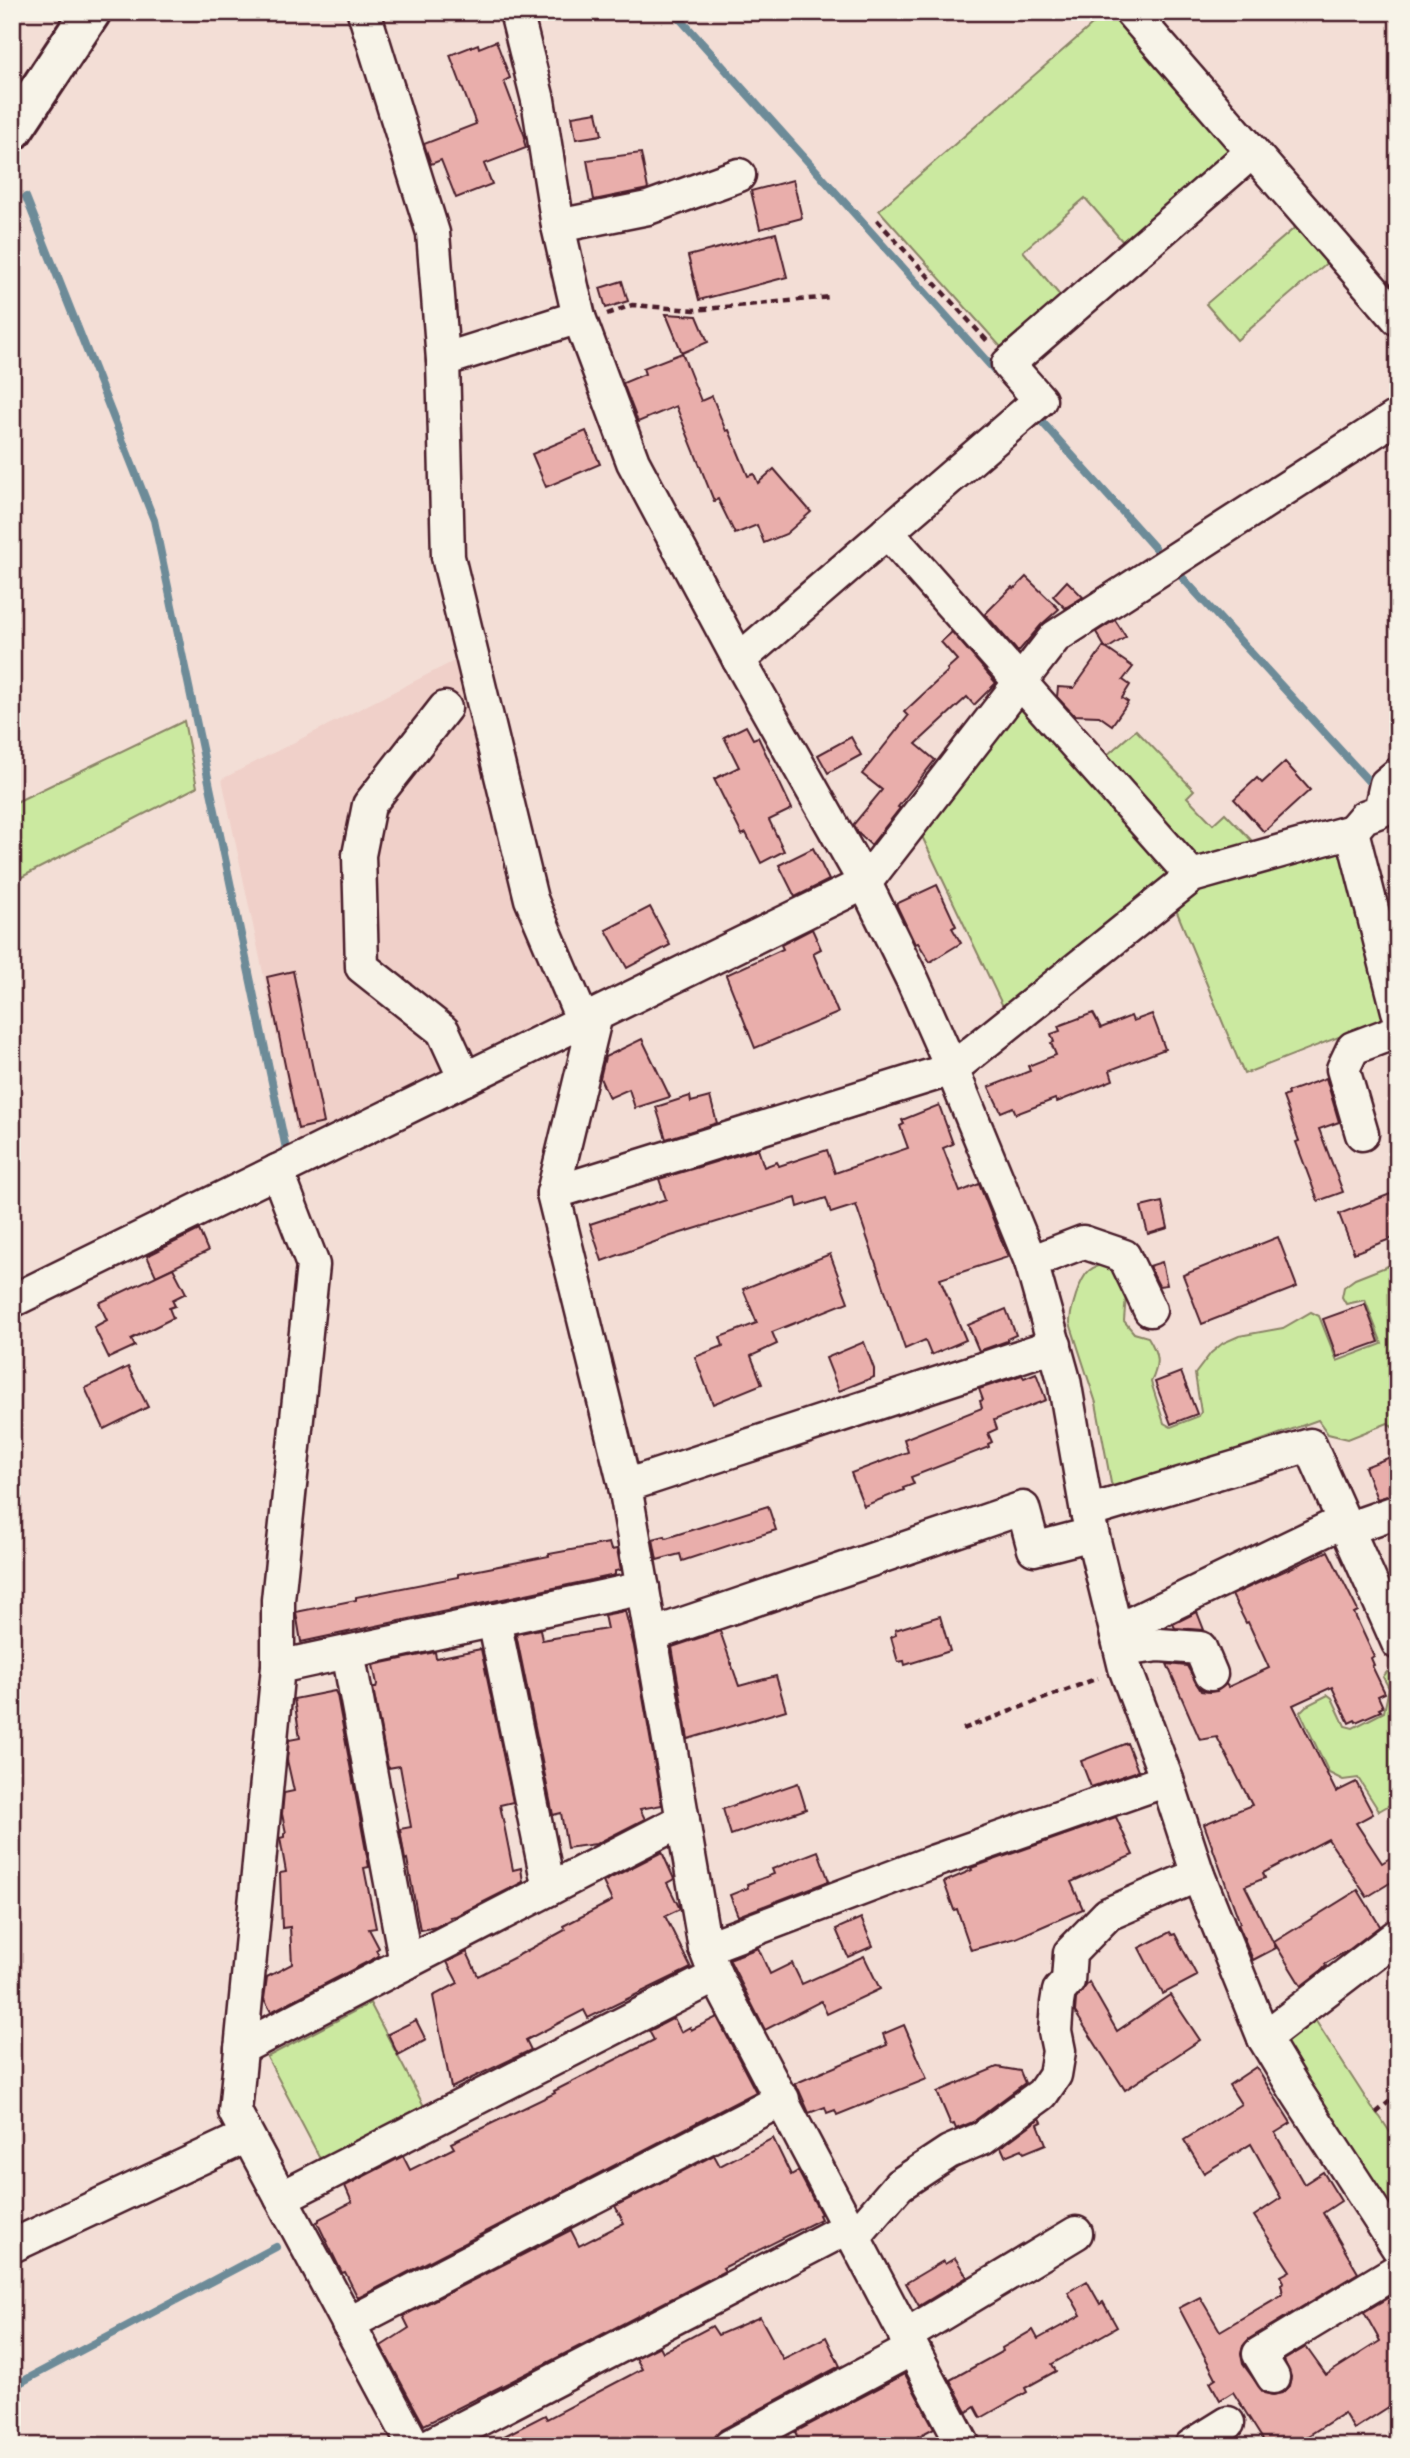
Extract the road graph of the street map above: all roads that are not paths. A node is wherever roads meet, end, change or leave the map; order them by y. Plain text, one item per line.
1 (90, 12) edge
2 (364, 12) edge
3 (516, 12) edge
4 (1131, 12) edge
5 (12, 131) edge
6 (1252, 152) junction
7 (739, 175) dead end
8 (558, 226) junction
9 (1398, 319) edge
10 (580, 320) junction
11 (443, 360) junction
12 (1398, 416) edge
13 (887, 532) junction
14 (738, 660) junction
15 (1020, 682) junction
16 (444, 708) dead end
17 (1398, 774) edge
18 (1389, 810) edge
19 (1353, 831) junction
20 (1192, 876) junction
21 (865, 883) junction
22 (1387, 919) edge
23 (1398, 1011) edge
24 (589, 1018) junction
25 (1398, 1031) edge
26 (952, 1069) junction
27 (465, 1079) junction
28 (1362, 1134) dead end
29 (277, 1171) junction
30 (553, 1193) junction
31 (1031, 1262) junction
32 (12, 1301) edge
33 (1150, 1310) dead end
34 (1055, 1345) junction
35 (625, 1486) junction
36 (1398, 1511) edge
37 (1089, 1523) junction
38 (1346, 1525) junction
39 (643, 1588) junction
40 (494, 1620) junction
41 (651, 1635) junction
42 (1398, 1643) edge
43 (1120, 1650) junction
44 (348, 1652) junction
45 (278, 1667) junction
46 (1211, 1674) dead end
47 (1167, 1780) junction
48 (683, 1820) junction
49 (1198, 1875) junction
50 (549, 1889) junction
51 (1398, 1935) edge
52 (711, 1962) junction
53 (407, 1963) junction
54 (1265, 2038) junction
55 (241, 2048) junction
56 (783, 2099) junction
57 (247, 2136) junction
58 (281, 2198) junction
59 (851, 2232) junction
60 (1076, 2233) dead end
61 (12, 2246) edge
62 (1398, 2248) edge
63 (1398, 2270) edge
64 (348, 2324) junction
65 (908, 2343) junction
66 (1273, 2377) dead end
67 (1228, 2423) dead end
68 (414, 2446) edge
69 (428, 2446) edge
70 (730, 2446) edge
71 (964, 2446) edge
72 (1191, 2446) edge

1 - 5 main road
2 - 11 street
3 - 8 street
4 - 6 street
6 - 9 street
6 - 13 street
7 - 8 street
8 - 10 street
10 - 11 street
10 - 14 street
11 - 24 street
12 - 15 street
13 - 14 street
13 - 15 street
14 - 21 street
15 - 20 street
15 - 21 street
16 - 27 street
17 - 18 street
18 - 19 street
19 - 20 street
19 - 22 street
20 - 26 street
21 - 24 street
21 - 26 street
22 - 23 street
24 - 27 street
24 - 30 street
25 - 28 street
26 - 30 street
26 - 31 street
27 - 29 street
29 - 32 street
29 - 45 street
30 - 35 street
31 - 33 street
31 - 34 street
34 - 35 street
34 - 37 street
35 - 39 street
36 - 38 street
37 - 38 street
37 - 41 street
37 - 43 street
38 - 42 street
38 - 43 street
39 - 40 street
39 - 41 street
40 - 44 street
40 - 50 street
41 - 48 street
43 - 46 street
43 - 47 street
44 - 45 street
44 - 53 street
45 - 55 street
47 - 49 street
47 - 52 street
48 - 50 street
48 - 52 street
49 - 54 street
49 - 59 street
50 - 53 street
51 - 54 street
52 - 56 street
52 - 58 street
53 - 55 street
54 - 62 street
55 - 57 street
56 - 59 street
56 - 64 street
57 - 58 street
57 - 61 street
58 - 64 street
59 - 65 street
59 - 69 street
60 - 65 street
63 - 66 street
64 - 68 street
65 - 70 street
65 - 71 street
67 - 72 street

